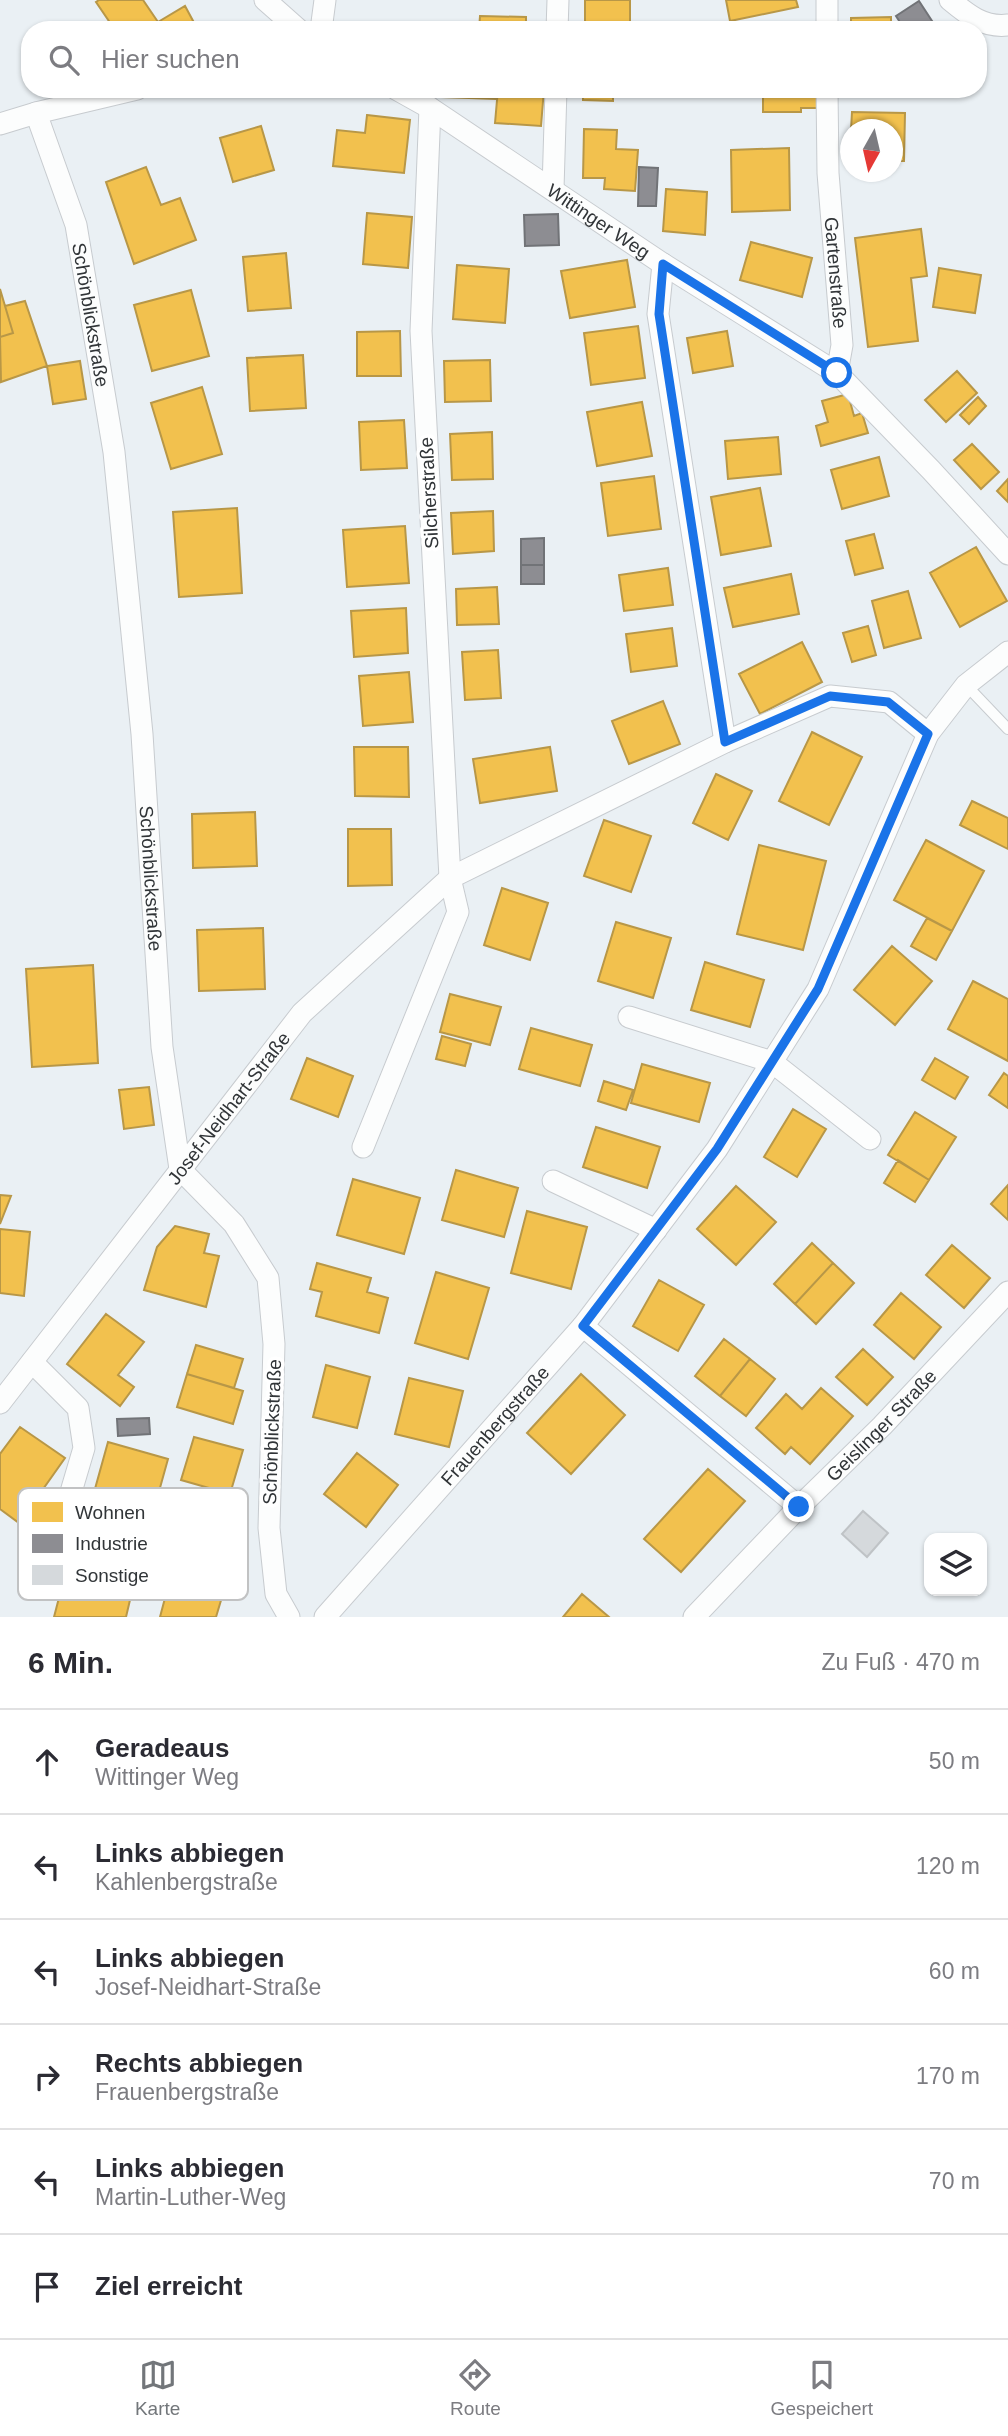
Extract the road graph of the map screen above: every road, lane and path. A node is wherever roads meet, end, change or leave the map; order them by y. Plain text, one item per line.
1 (265, 0) edge
2 (324, 0) edge
3 (558, 0) edge
4 (827, 0) edge
5 (950, 0) edge
6 (289, 21) edge
7 (322, 21) edge
8 (558, 21) edge
9 (827, 21) edge
10 (980, 21) edge
11 (987, 24) edge
12 (1008, 25) edge
13 (99, 98) edge
14 (412, 98) edge
15 (556, 98) edge
16 (827, 98) edge
17 (430, 108) junction
18 (36, 113) junction
19 (0, 124) edge
20 (553, 189) junction
21 (663, 264) junction
22 (837, 373) junction
23 (1008, 554) edge
24 (1008, 652) edge
25 (966, 685) junction
26 (1008, 729) edge
27 (928, 734) junction
28 (725, 742) junction
29 (450, 878) junction
30 (629, 1017) dead end
31 (772, 1062) junction
32 (870, 1139) dead end
33 (363, 1147) dead end
34 (180, 1169) junction
35 (553, 1181) dead end
36 (656, 1230) junction
37 (1008, 1292) edge
38 (583, 1326) junction
39 (32, 1362) junction
40 (0, 1403) edge
41 (72, 1488) edge
42 (799, 1507) junction
43 (289, 1617) edge
44 (326, 1617) edge
45 (694, 1617) edge

1 - 6 street
2 - 7 street
3 - 8 street
4 - 9 street
5 - 10 street
11 - 12 street
13 - 18 street
14 - 17 street, Wittinger Weg
15 - 20 street
16 - 22 street, Gartenstraße
17 - 20 street, Wittinger Weg
17 - 29 street, Silcherstraße
18 - 19 street
18 - 34 street, Schönblickstraße
20 - 21 street, Wittinger Weg
21 - 22 street, Wittinger Weg
21 - 28 street
22 - 23 street
24 - 25 street, Frauenbergstraße
25 - 26 lane
25 - 27 street, Frauenbergstraße
27 - 28 street, Josef-Neidhart-Straße
27 - 31 street, Frauenbergstraße
28 - 29 street, Josef-Neidhart-Straße
29 - 33 street
29 - 34 street, Josef-Neidhart-Straße
30 - 31 street
31 - 32 street
31 - 36 street, Frauenbergstraße
34 - 39 street, Josef-Neidhart-Straße
34 - 43 street, Schönblickstraße
35 - 36 street
36 - 38 street, Frauenbergstraße
37 - 42 street, Geislinger Straße
38 - 42 street
38 - 44 street, Frauenbergstraße
39 - 40 street, Josef-Neidhart-Straße
39 - 41 street
42 - 45 street, Geislinger Straße

